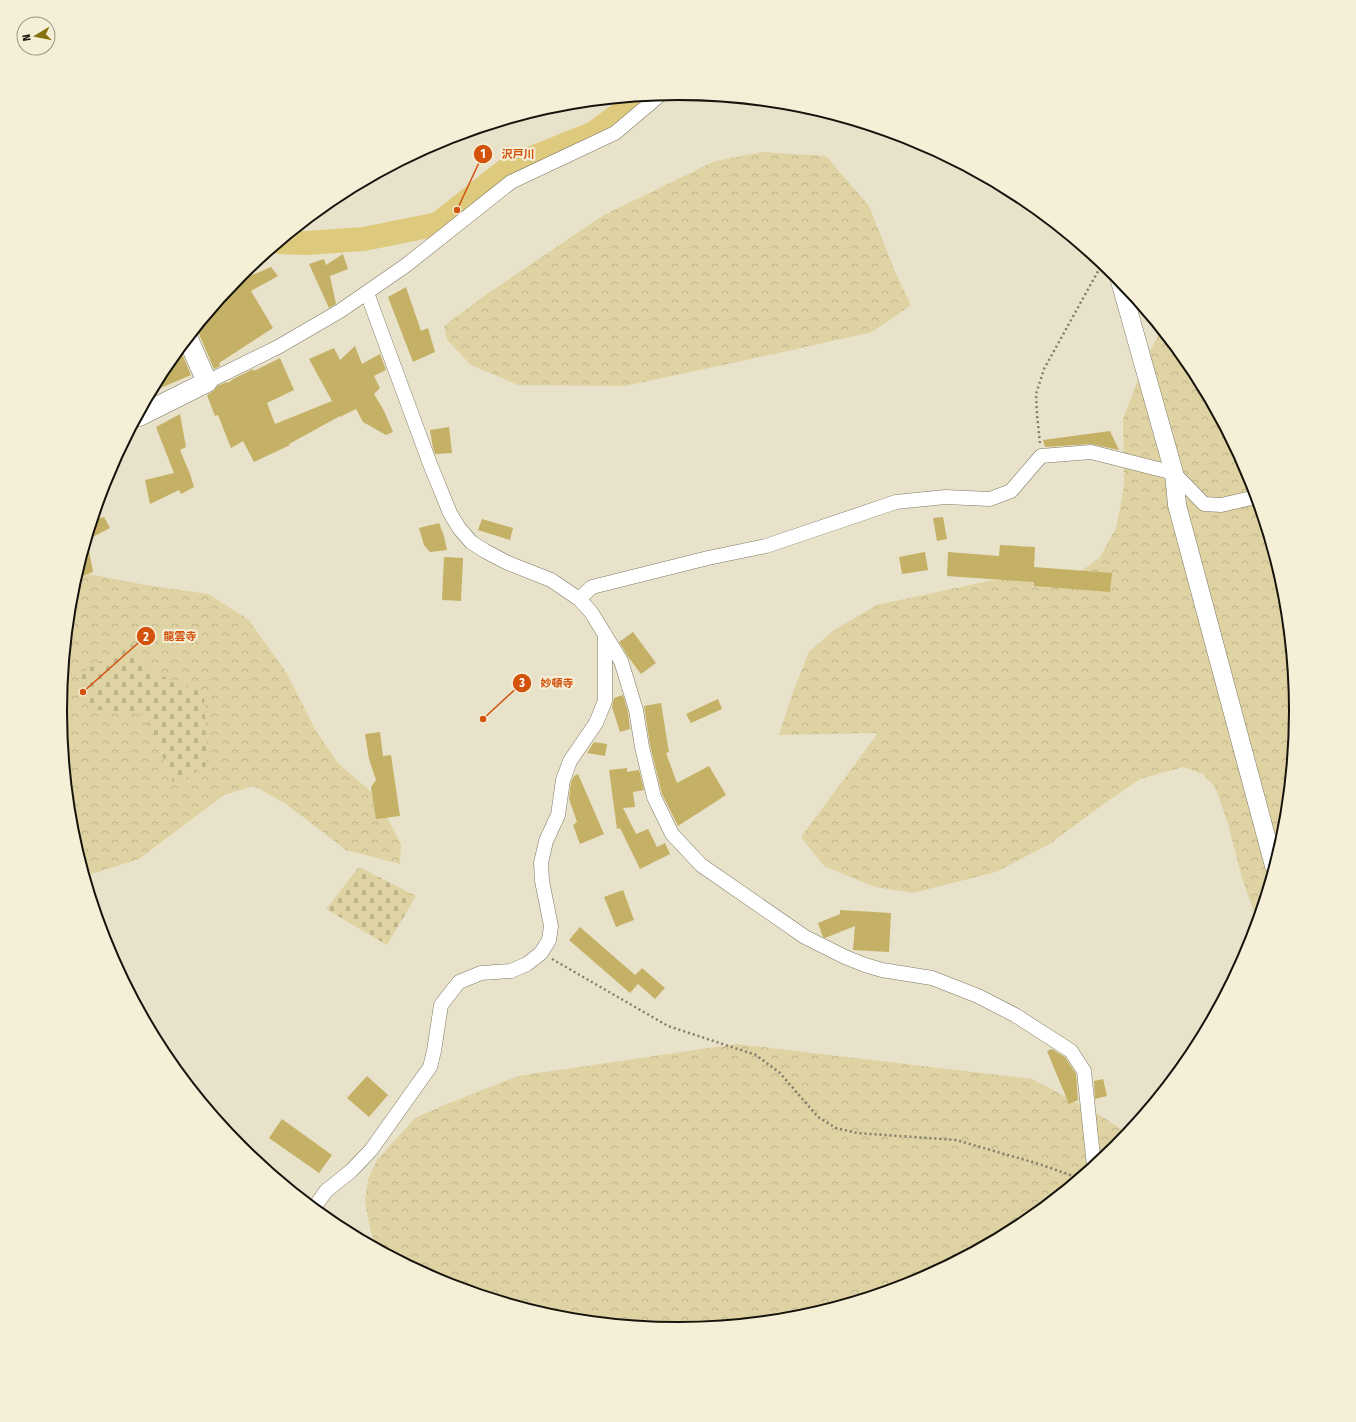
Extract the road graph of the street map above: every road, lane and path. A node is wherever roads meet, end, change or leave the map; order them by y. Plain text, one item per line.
1 (653, 101) edge
2 (1099, 269) edge
3 (367, 293) junction
4 (1124, 294) edge
5 (190, 343) edge
6 (207, 382) junction
7 (145, 413) edge
8 (1041, 456) junction
9 (1174, 473) junction
10 (1250, 498) edge
11 (579, 598) junction
12 (605, 632) junction
13 (1271, 855) edge
14 (541, 953) junction
15 (1093, 1159) edge
16 (1074, 1176) edge
17 (317, 1204) edge

1 - 3 street
2 - 8 path
3 - 6 street
3 - 11 street
4 - 9 street
5 - 6 main road
6 - 7 main road
8 - 9 street
8 - 11 street
9 - 10 street
9 - 13 street
11 - 12 street
12 - 14 street
12 - 15 street
14 - 16 path
14 - 17 street

